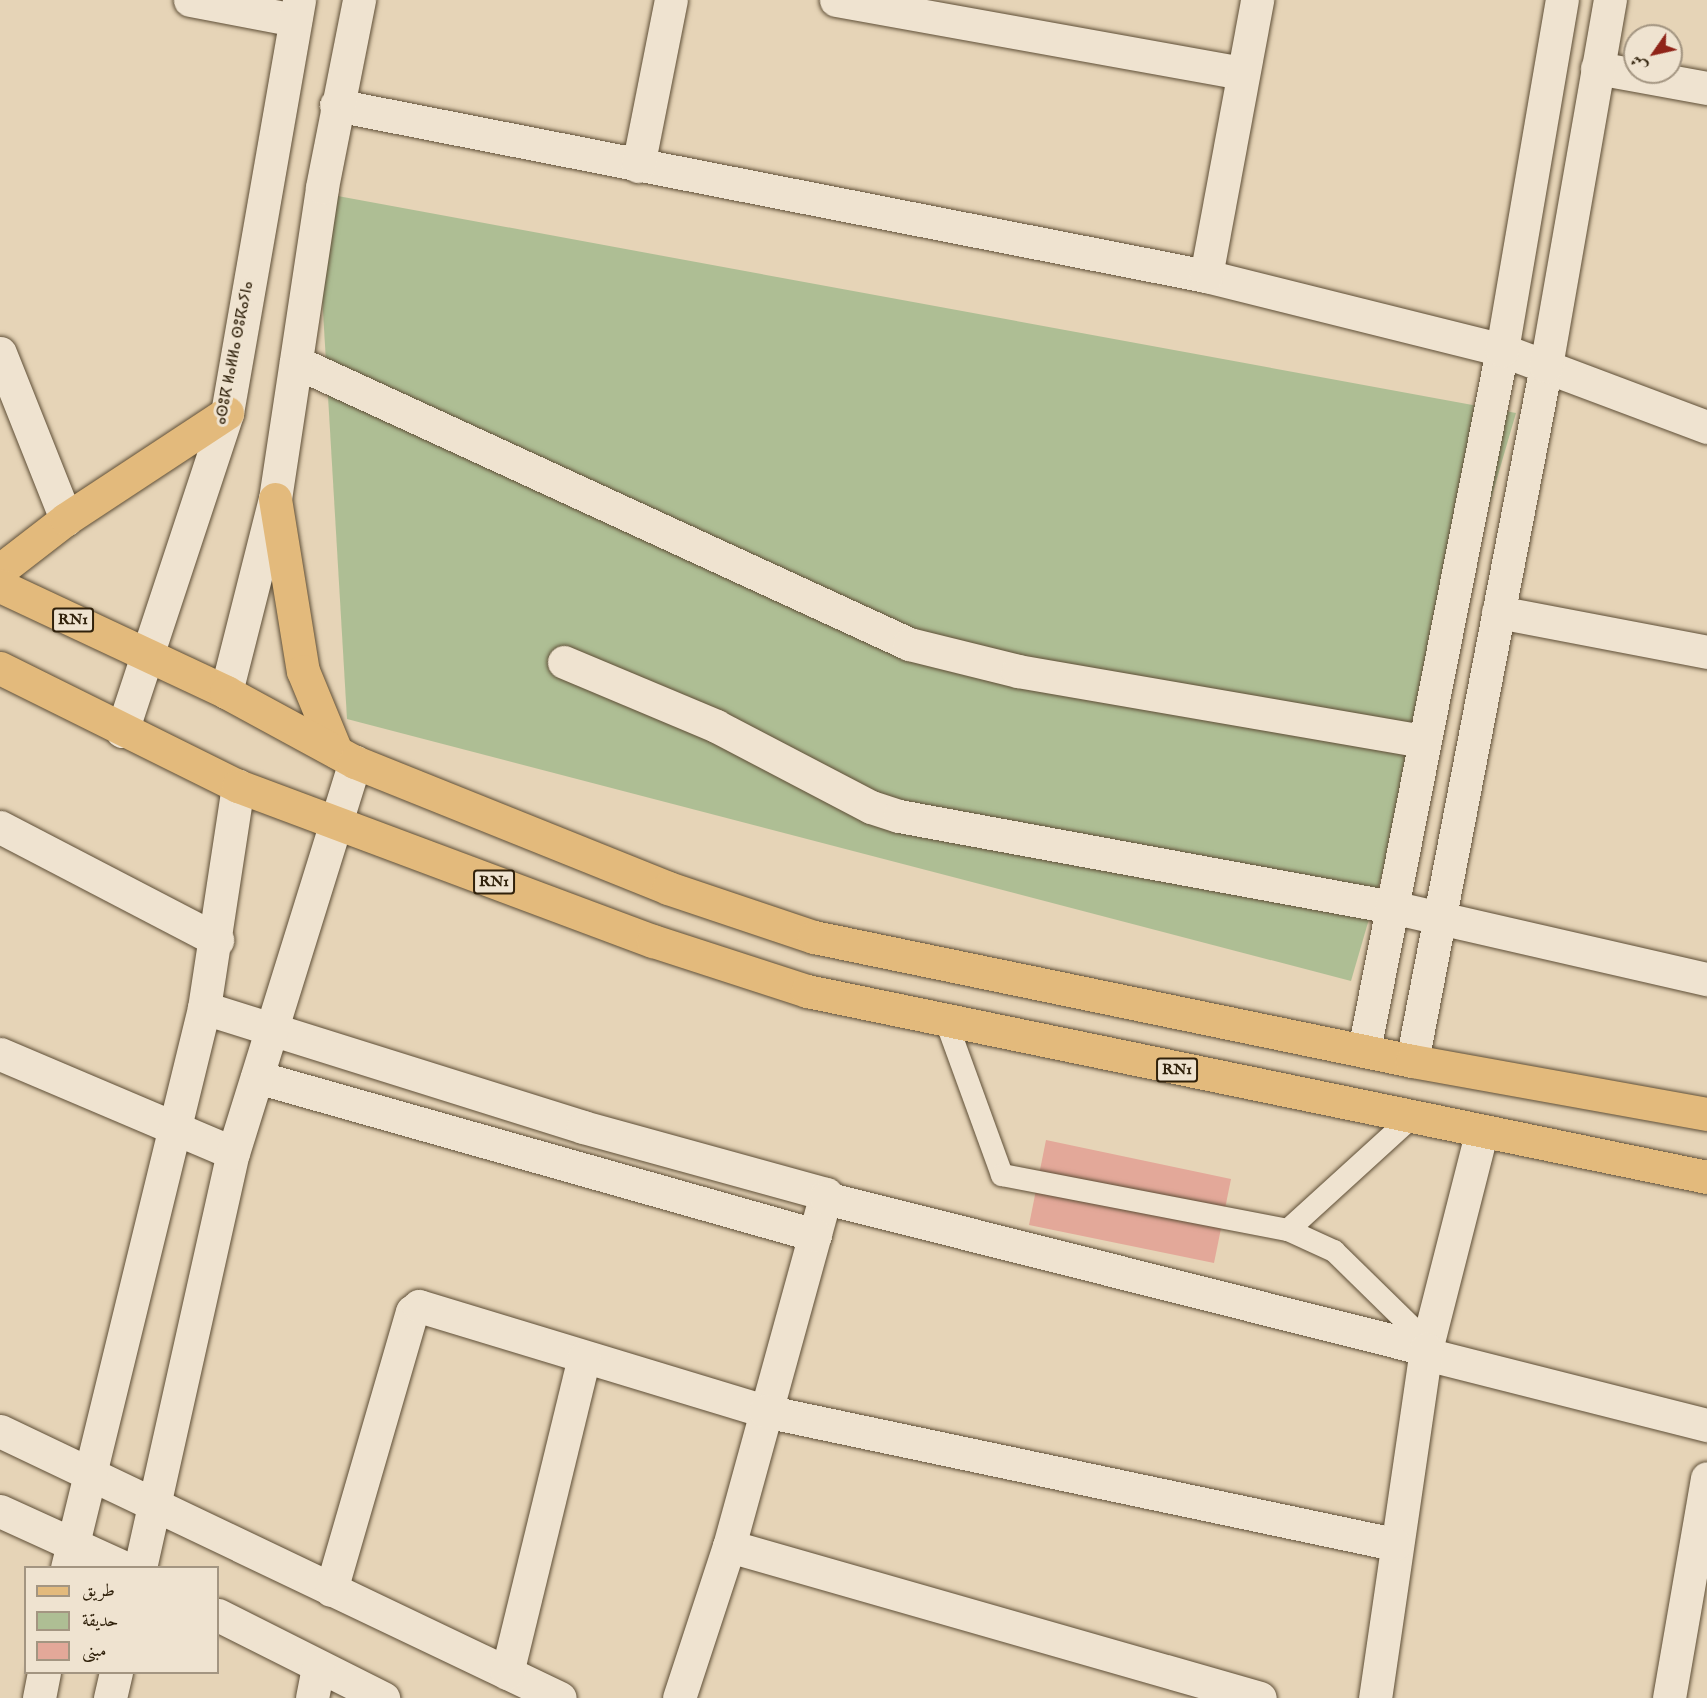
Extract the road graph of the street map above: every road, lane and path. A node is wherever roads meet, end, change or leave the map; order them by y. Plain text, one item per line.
1 (190, 0) edge
2 (359, 0) edge
3 (670, 0) edge
4 (836, 0) edge
5 (1257, 0) edge
6 (1562, 0) edge
7 (1610, 0) edge
8 (297, 10) edge
9 (1598, 68) junction
10 (1243, 73) junction
11 (1707, 88) edge
12 (336, 105) junction
13 (638, 166) junction
14 (1206, 276) junction
15 (1502, 350) junction
16 (0, 353) edge
17 (296, 362) junction
18 (1546, 366) junction
19 (227, 413) junction
20 (1707, 427) edge
21 (275, 500) junction
22 (66, 519) junction
23 (0, 570) edge
24 (0, 586) edge
25 (1498, 612) junction
26 (1707, 652) edge
27 (147, 654) junction
28 (564, 662) dead end
29 (0, 668) edge
30 (226, 692) junction
31 (122, 731) junction
32 (1424, 741) junction
33 (346, 757) junction
34 (238, 786) junction
35 (334, 822) junction
36 (0, 827) edge
37 (1392, 907) junction
38 (1439, 919) junction
39 (217, 940) junction
40 (1707, 979) edge
41 (204, 1008) junction
42 (946, 1021) junction
43 (271, 1027) junction
44 (1364, 1050) junction
45 (0, 1054) edge
46 (1412, 1061) junction
47 (257, 1077) junction
48 (1707, 1114) edge
49 (1410, 1119) junction
50 (583, 1127) junction
51 (174, 1129) junction
52 (1481, 1134) junction
53 (233, 1153) junction
54 (575, 1167) junction
55 (1707, 1177) edge
56 (826, 1196) junction
57 (1288, 1230) junction
58 (815, 1235) junction
59 (1425, 1344) junction
60 (584, 1357) junction
61 (765, 1411) junction
62 (1707, 1425) edge
63 (0, 1431) edge
64 (90, 1475) junction
65 (1707, 1478) edge
66 (156, 1504) junction
67 (0, 1511) edge
68 (1394, 1544) junction
69 (729, 1546) junction
70 (70, 1556) edge
71 (116, 1566) edge
72 (140, 1566) edge
73 (331, 1590) junction
74 (219, 1616) edge
75 (507, 1673) junction
76 (44, 1674) edge
77 (116, 1674) edge
78 (315, 1683) edge
79 (1219, 1692) edge
80 (39, 1698) edge
81 (110, 1698) edge
82 (383, 1698) edge
83 (560, 1698) edge
84 (679, 1698) edge
85 (1260, 1698) edge
86 (1375, 1698) edge
87 (1669, 1698) edge

1 - 8 street
2 - 12 street
3 - 13 street
4 - 10 street
5 - 10 street
6 - 15 street
7 - 9 street
8 - 19 street, ⴰⵙⵓⴽ ⵍⴰⵍⵍⴰ ⵙⵓⴽⴰⵢⵏⴰ
9 - 11 street
9 - 18 street
10 - 14 street
12 - 13 street
12 - 17 street
13 - 14 street
14 - 15 street
15 - 18 street
15 - 32 street
16 - 22 street
17 - 21 street
17 - 32 street
18 - 20 street
18 - 25 street
19 - 22 main road
19 - 27 street, ⴰⵙⵓⴽ ⵍⴰⵍⵍⴰ ⵙⵓⴽⴰⵢⵏⴰ
21 - 30 street
21 - 33 main road
22 - 23 main road
24 - 27 main road, RN1
25 - 26 street
25 - 38 street
27 - 30 main road, RN1
27 - 31 street, ⴰⵙⵓⴽ ⵍⴰⵍⵍⴰ ⵙⵓⴽⴰⵢⵏⴰ
28 - 37 street
29 - 31 main road, RN1
30 - 33 main road, RN1
31 - 34 main road, RN1
32 - 37 street
33 - 35 street
33 - 44 main road, RN1
34 - 35 main road, RN1
34 - 39 street
35 - 42 main road, RN1
35 - 43 street
36 - 39 street
37 - 38 street
37 - 44 street
38 - 40 street
38 - 46 street
39 - 41 street
41 - 43 street
41 - 51 street
42 - 49 main road, RN1
42 - 57 lane
43 - 47 street
43 - 50 street
44 - 46 main road, RN1
45 - 51 street
46 - 48 main road, RN1
47 - 53 street
47 - 54 street
49 - 52 main road, RN1
49 - 57 lane
50 - 54 street
50 - 56 street
51 - 53 street
51 - 64 street
52 - 55 main road, RN1
52 - 59 street
53 - 66 street
54 - 58 street
56 - 58 street
56 - 59 street
57 - 59 lane
58 - 61 street
59 - 62 street
59 - 68 street
60 - 61 street
60 - 73 street
60 - 75 street
61 - 68 street
61 - 69 street
63 - 64 street
64 - 66 street
64 - 70 street
65 - 87 street
66 - 72 street
66 - 73 street
67 - 70 street
68 - 86 street
69 - 79 street
69 - 84 street
70 - 71 street
73 - 75 street
74 - 78 street
75 - 83 street
76 - 80 street
77 - 81 street
78 - 82 street
79 - 85 street

